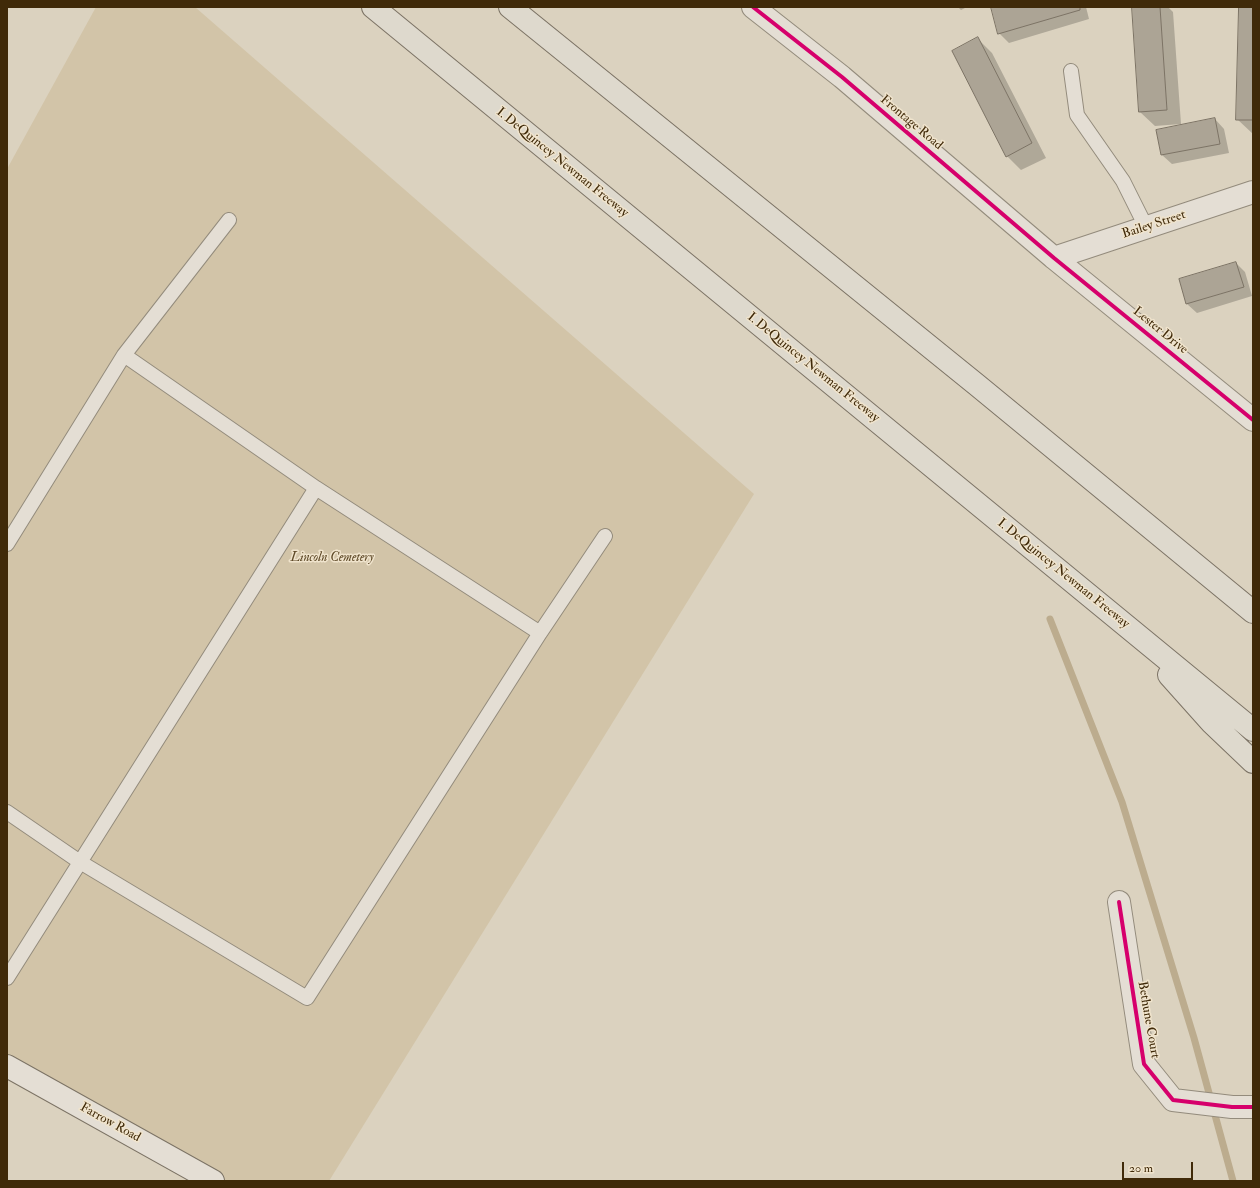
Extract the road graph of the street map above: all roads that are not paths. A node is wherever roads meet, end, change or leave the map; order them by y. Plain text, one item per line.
1 (373, 7) edge
2 (510, 7) edge
3 (753, 7) edge
4 (1071, 71) dead end
5 (1253, 192) edge
6 (229, 220) dead end
7 (1146, 228) junction
8 (1054, 258) junction
9 (124, 356) junction
10 (1253, 420) edge
11 (316, 488) junction
12 (605, 536) dead end
13 (7, 544) edge
14 (1233, 595) junction
15 (1253, 608) edge
16 (1253, 612) edge
17 (1122, 622) junction
18 (540, 633) junction
19 (1253, 730) edge
20 (1253, 762) edge
21 (7, 812) edge
22 (80, 862) junction
23 (1119, 902) dead end
24 (7, 978) edge
25 (7, 1066) edge
26 (1242, 1107) edge
27 (213, 1181) edge

1 - 17 highway, I. DeQuincey Newman Freeway
2 - 14 highway
3 - 8 street, Frontage Road
4 - 7 lane
5 - 7 street, Bailey Street
6 - 9 lane
7 - 8 street, Bailey Street
8 - 10 street, Lester Drive
9 - 11 lane
9 - 13 lane
11 - 18 lane
11 - 22 lane
12 - 18 lane
14 - 15 highway
14 - 16 highway
17 - 19 highway, I. DeQuincey Newman Freeway
17 - 20 highway
18 - 22 lane
21 - 22 lane
22 - 24 lane
23 - 26 street, Bethune Court
25 - 27 street, Farrow Road

